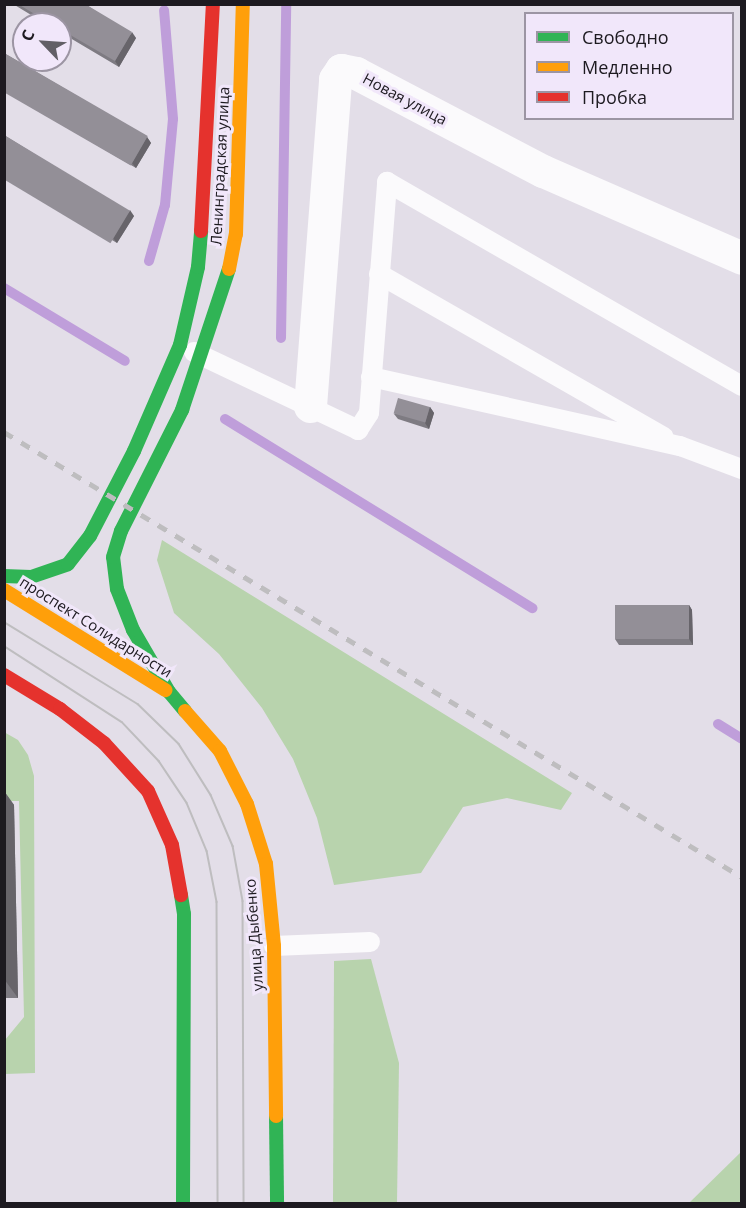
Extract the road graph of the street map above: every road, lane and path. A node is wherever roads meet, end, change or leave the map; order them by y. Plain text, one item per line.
1 (213, 4) edge
2 (243, 4) edge
3 (741, 258) edge
4 (379, 274) junction
5 (180, 345) junction
6 (203, 357) junction
7 (371, 377) junction
8 (741, 387) edge
9 (310, 406) junction
10 (680, 446) junction
11 (741, 469) edge
12 (4, 576) edge
13 (4, 590) edge
14 (4, 675) edge
15 (169, 692) junction
16 (370, 942) dead end
17 (274, 946) junction
18 (183, 1203) edge
19 (277, 1203) edge

1 - 5 street, Ленинградская улица
2 - 6 street, Ленинградская улица
3 - 9 street, Новая улица
4 - 7 lane
4 - 8 lane
4 - 10 lane
5 - 6 lane
5 - 12 street, Ленинградская улица
6 - 9 lane
6 - 15 street, Ленинградская улица
7 - 9 lane
7 - 10 lane
10 - 11 lane
13 - 15 street, проспект Солидарности
14 - 18 street
15 - 17 street, улица Дыбенко
16 - 17 lane
17 - 19 street, улица Дыбенко

